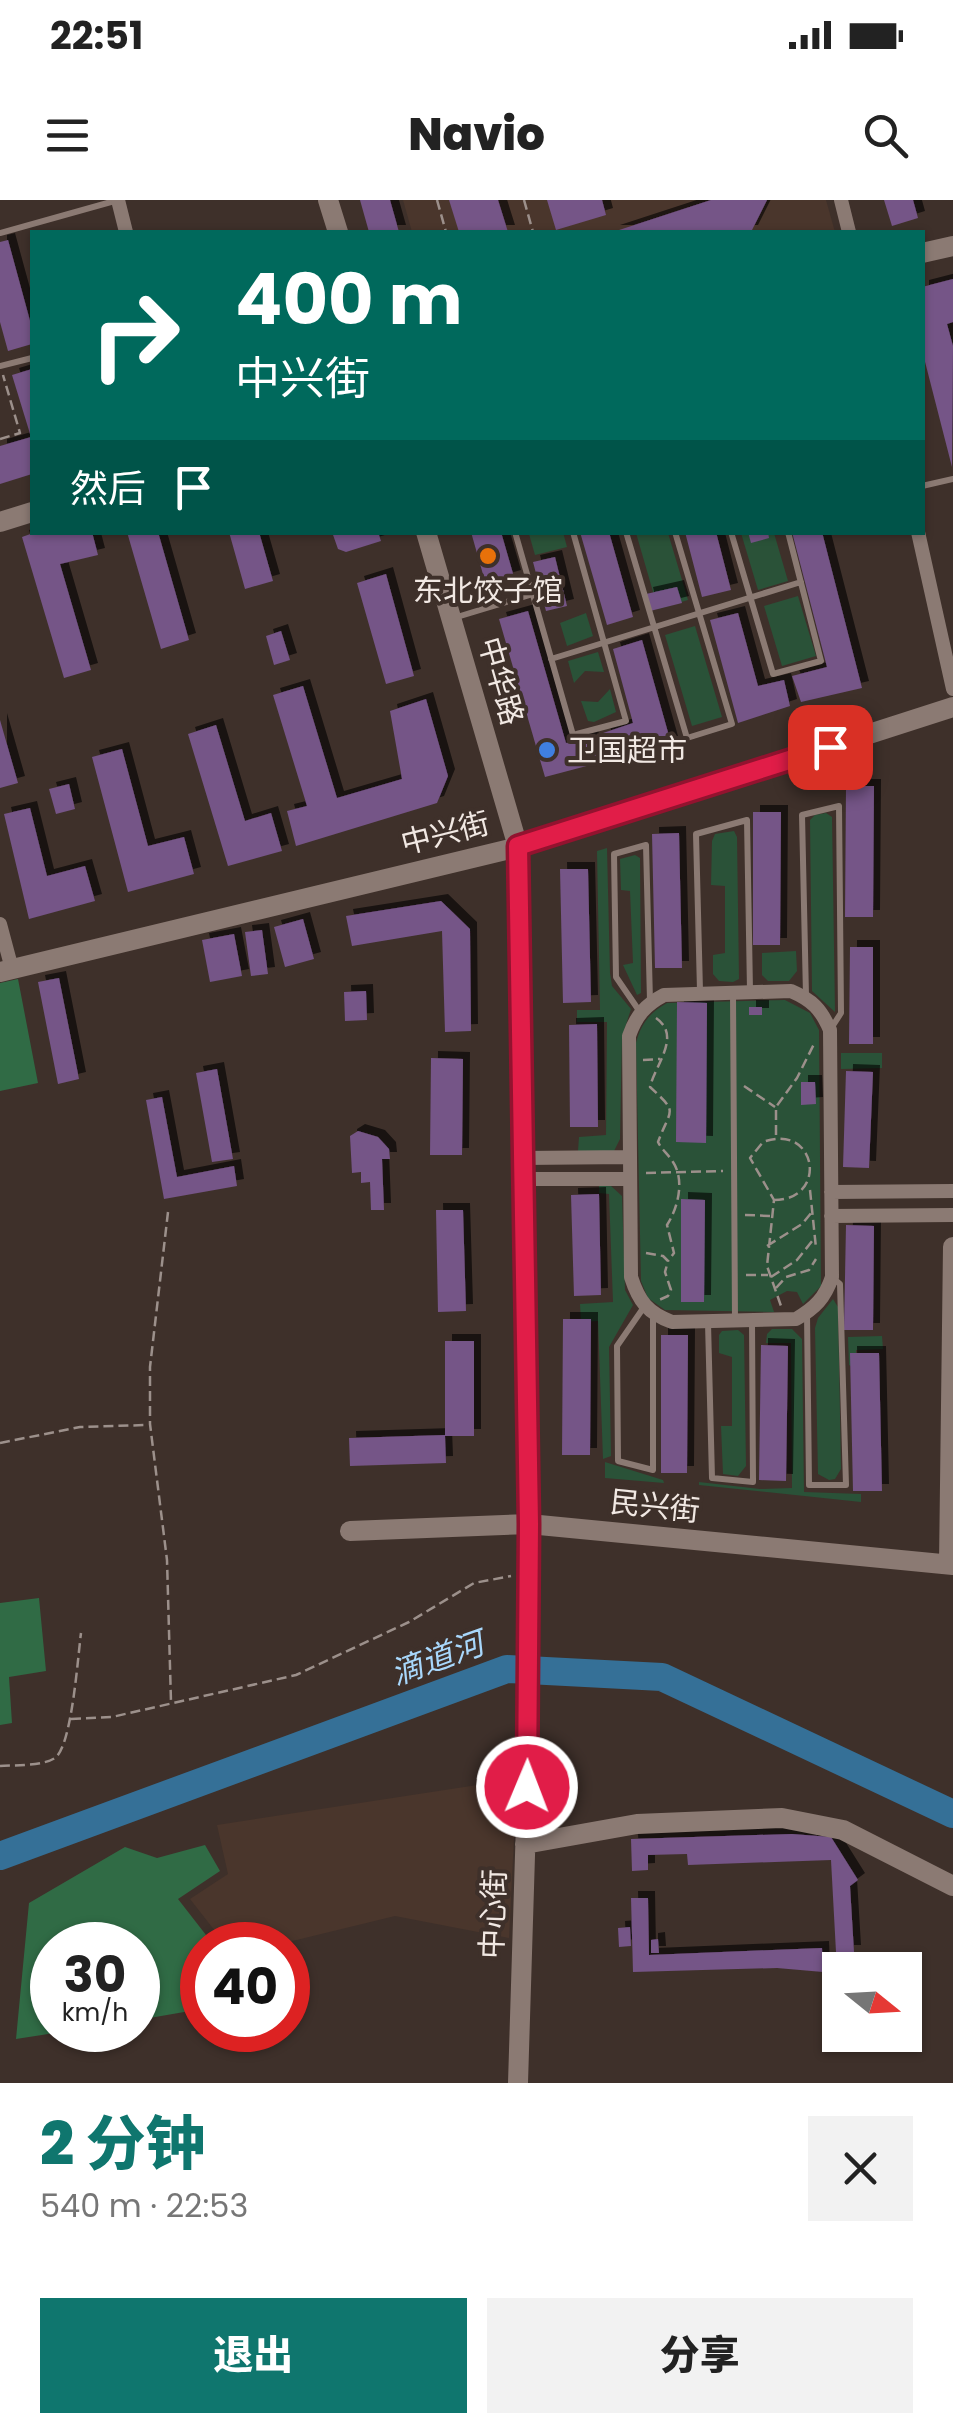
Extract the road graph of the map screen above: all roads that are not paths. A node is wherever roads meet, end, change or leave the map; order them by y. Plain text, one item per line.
1 (118, 200) edge
2 (328, 200) edge
3 (840, 200) edge
4 (126, 230) edge
5 (337, 230) edge
6 (848, 230) edge
7 (0, 233) edge
8 (953, 246) edge
9 (925, 252) edge
10 (30, 358) edge
11 (0, 366) edge
12 (953, 479) edge
13 (925, 485) edge
14 (30, 513) edge
15 (0, 522) edge
16 (427, 535) edge
17 (516, 535) edge
18 (574, 535) edge
19 (627, 535) edge
20 (676, 535) edge
21 (732, 535) edge
22 (789, 535) edge
23 (919, 535) edge
24 (801, 582) junction
25 (532, 594) junction
26 (750, 598) junction
27 (699, 613) junction
28 (451, 619) junction
29 (654, 627) junction
30 (604, 642) junction
31 (551, 658) junction
32 (953, 689) edge
33 (953, 708) edge
34 (518, 846) junction
35 (0, 924) edge
36 (6, 971) edge
37 (750, 992) junction
38 (733, 993) junction
39 (700, 994) junction
40 (806, 998) junction
41 (645, 1007) junction
42 (830, 1030) junction
43 (630, 1157) junction
44 (523, 1169) junction
45 (630, 1176) junction
46 (953, 1191) edge
47 (831, 1192) junction
48 (953, 1215) edge
49 (831, 1216) junction
50 (953, 1248) edge
51 (832, 1277) junction
52 (649, 1310) junction
53 (808, 1312) junction
54 (752, 1320) junction
55 (708, 1321) junction
56 (735, 1321) junction
57 (529, 1524) junction
58 (350, 1531) dead end
59 (951, 1564) edge
60 (525, 1844) junction
61 (953, 1886) edge
62 (518, 2083) edge

1 - 4 street
1 - 7 lane
2 - 5 street
3 - 6 street
8 - 9 street
10 - 11 lane
12 - 13 lane
14 - 15 street
16 - 28 street, 中华路
17 - 25 lane
18 - 30 lane
19 - 29 lane
20 - 27 lane
21 - 26 lane
22 - 24 lane
23 - 32 street
24 - 26 lane
24 - 26 lane
25 - 28 lane
25 - 31 lane
26 - 27 lane
27 - 29 lane
27 - 29 lane
28 - 34 street, 中华路
29 - 30 lane
30 - 31 lane
30 - 31 lane
33 - 34 street, 中兴街
34 - 36 street, 中兴街
34 - 44 street, 中心街
35 - 36 street
37 - 38 street
37 - 39 lane
37 - 40 street
38 - 39 street
38 - 56 lane
39 - 41 street
40 - 42 street
40 - 42 lane
41 - 41 lane
41 - 43 street
42 - 47 street
43 - 44 street
43 - 45 street
44 - 45 street
44 - 57 street, 中心街
45 - 52 street
46 - 47 street
47 - 49 street
48 - 49 street
49 - 51 street
50 - 59 street
51 - 53 street
51 - 53 lane
52 - 52 lane
52 - 55 street
53 - 54 street
54 - 55 lane
54 - 56 street
55 - 56 street
57 - 58 street, 民兴街
57 - 59 street, 民兴街
57 - 60 street, 中心街
60 - 61 street
60 - 62 street, 中心街

